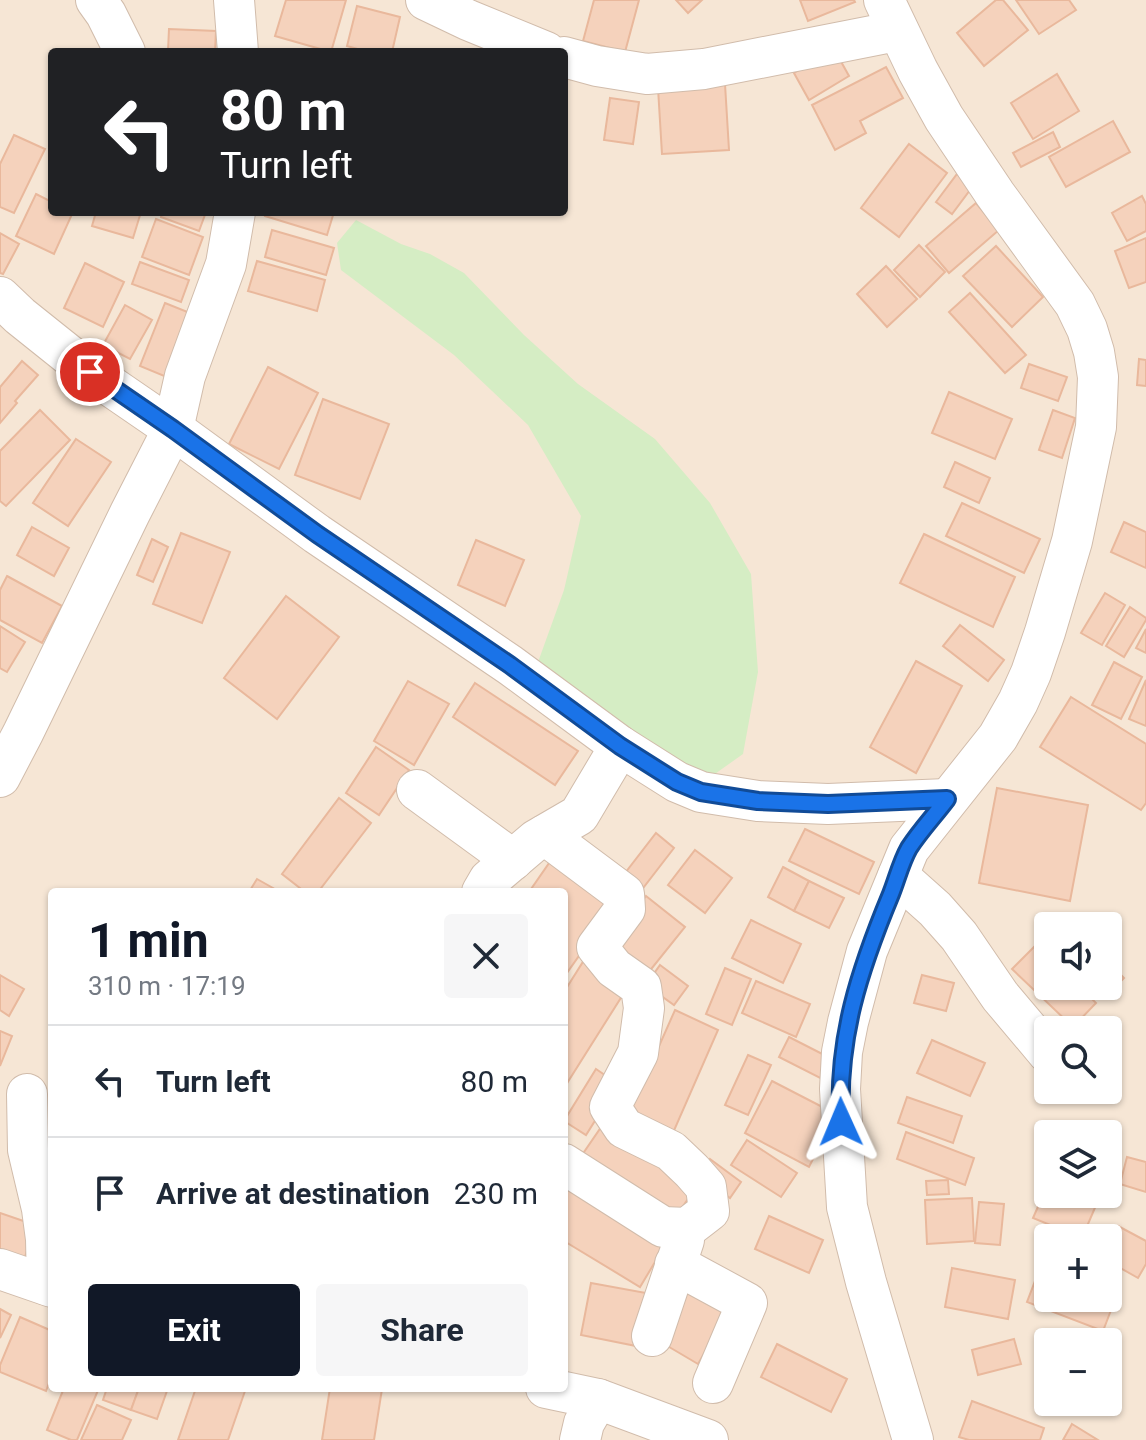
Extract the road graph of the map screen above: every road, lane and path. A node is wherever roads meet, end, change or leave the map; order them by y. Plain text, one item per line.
1 (96, 0) edge
2 (234, 0) edge
3 (426, 0) edge
4 (890, 15) edge
5 (123, 48) edge
6 (238, 48) edge
7 (536, 48) edge
8 (568, 58) edge
9 (234, 216) edge
10 (0, 297) edge
11 (173, 429) junction
12 (620, 746) junction
13 (0, 777) edge
14 (417, 790) dead end
15 (947, 799) junction
16 (545, 835) junction
17 (513, 860) junction
18 (898, 876) junction
19 (484, 888) edge
20 (1034, 1036) edge
21 (27, 1094) dead end
22 (568, 1167) edge
23 (681, 1246) junction
24 (48, 1262) edge
25 (0, 1269) edge
26 (48, 1285) edge
27 (652, 1336) dead end
28 (713, 1383) dead end
29 (565, 1392) edge
30 (598, 1399) junction
31 (580, 1440) edge
32 (708, 1440) edge
33 (913, 1440) edge

1 - 5 street
2 - 6 street
3 - 7 street
4 - 8 street
4 - 15 street
9 - 11 street
10 - 11 street
11 - 12 street
11 - 13 street
12 - 15 street
12 - 16 street
14 - 17 street
15 - 18 street
16 - 17 street
16 - 23 street
17 - 19 street
18 - 20 street
18 - 33 street
21 - 24 street
22 - 23 street
23 - 27 street
23 - 28 street
25 - 26 street
29 - 30 street
30 - 31 street
30 - 32 street

